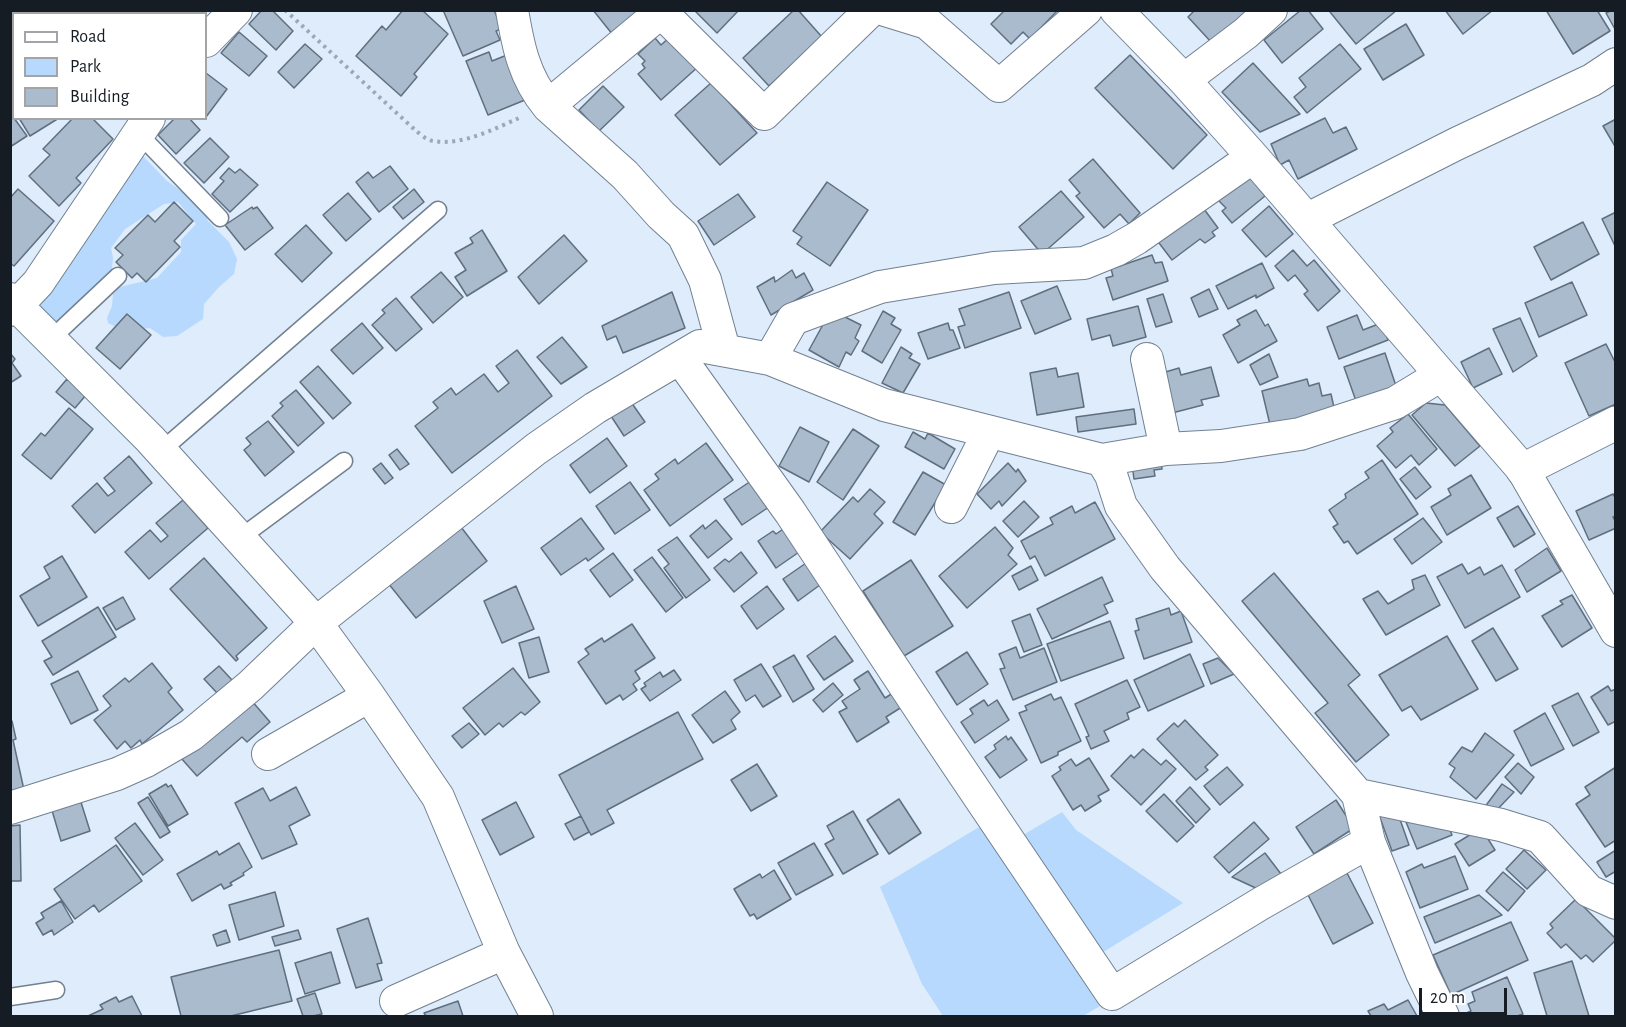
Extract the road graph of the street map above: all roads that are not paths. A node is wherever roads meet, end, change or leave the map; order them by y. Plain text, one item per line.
1 (236, 10) edge
2 (512, 10) edge
3 (871, 10) edge
4 (885, 10) edge
5 (1086, 10) edge
6 (1116, 10) edge
7 (1271, 10) edge
8 (207, 40) edge
9 (1616, 64) edge
10 (1184, 80) junction
11 (548, 105) junction
12 (144, 126) edge
13 (1254, 157) junction
14 (438, 210) dead end
15 (220, 218) dead end
16 (1308, 219) junction
17 (118, 276) dead end
18 (13, 304) edge
19 (51, 339) junction
20 (724, 350) junction
21 (680, 358) junction
22 (770, 359) junction
23 (1147, 359) dead end
24 (1441, 375) junction
25 (1616, 423) edge
26 (989, 432) junction
27 (1166, 449) junction
28 (161, 452) junction
29 (1102, 460) junction
30 (344, 461) dead end
31 (1523, 470) junction
32 (951, 507) dead end
33 (240, 538) junction
34 (316, 623) junction
35 (1616, 631) edge
36 (369, 696) junction
37 (268, 754) dead end
38 (1358, 795) junction
39 (10, 808) edge
40 (1369, 842) junction
41 (1616, 903) edge
42 (504, 953) junction
43 (56, 990) dead end
44 (10, 997) edge
45 (396, 1001) dead end
46 (537, 1017) edge
47 (1443, 1017) edge

1 - 8 street
2 - 11 street
3 - 11 street
4 - 5 street
6 - 10 street
7 - 10 street
9 - 16 street
10 - 13 street
11 - 20 street
12 - 15 lane
12 - 18 street
13 - 16 street
13 - 22 street
14 - 28 lane
16 - 24 street
17 - 19 lane
18 - 19 street
19 - 28 street
20 - 21 street
20 - 22 street
21 - 34 street
21 - 40 street
22 - 26 street
23 - 27 street
24 - 27 street
24 - 31 street
25 - 31 street
26 - 29 street
26 - 32 street
27 - 29 street
28 - 33 street
29 - 38 street
30 - 33 lane
31 - 35 street
33 - 34 street
34 - 36 street
34 - 39 street
36 - 37 street
36 - 42 street
38 - 40 street
38 - 41 street
40 - 47 street
42 - 45 street
42 - 46 street
43 - 44 lane

